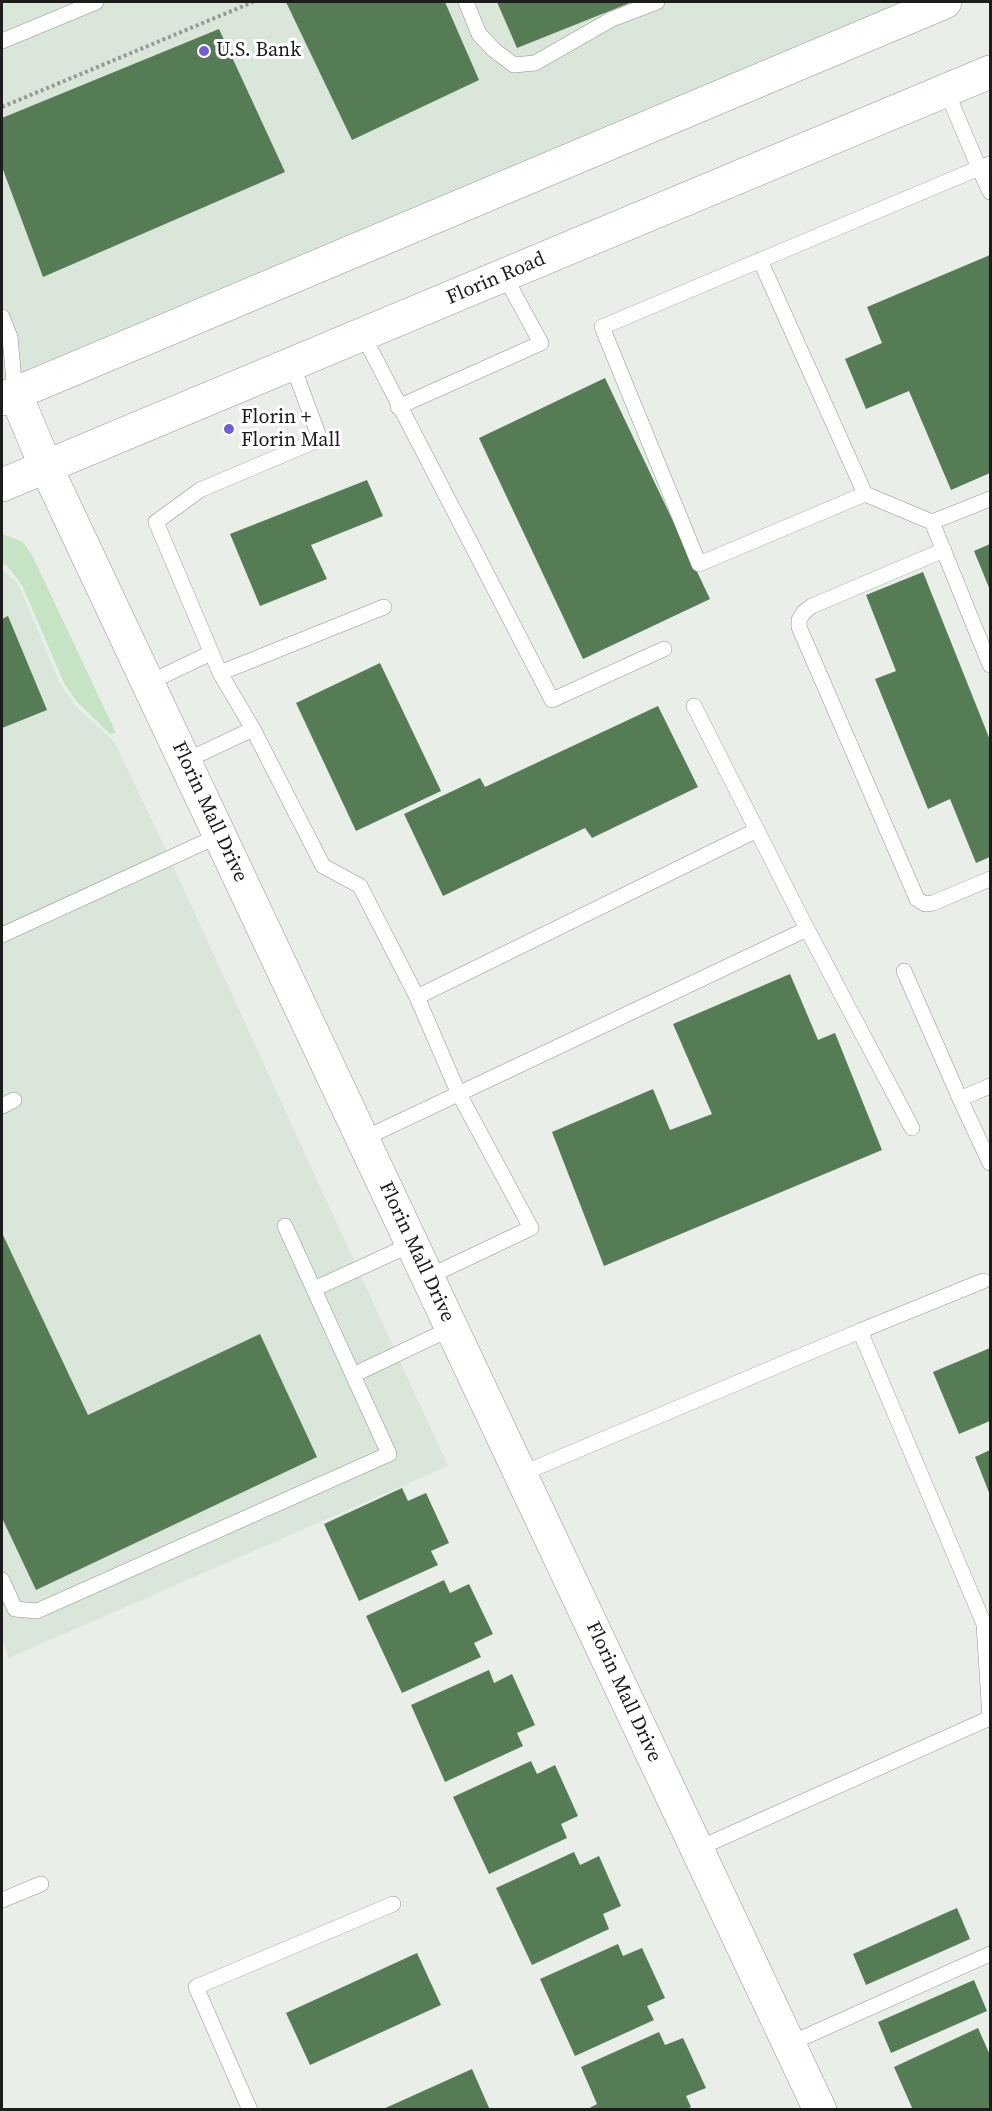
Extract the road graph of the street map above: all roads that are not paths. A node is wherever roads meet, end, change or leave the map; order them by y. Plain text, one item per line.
1 (96, 2) edge
2 (466, 2) edge
3 (657, 2) edge
4 (945, 2) edge
5 (2, 41) edge
6 (990, 72) edge
7 (946, 90) junction
8 (985, 166) edge
9 (990, 192) edge
10 (760, 260) junction
11 (504, 275) junction
12 (2, 316) edge
13 (363, 334) junction
14 (292, 364) junction
15 (6, 391) edge
16 (399, 407) junction
17 (46, 467) junction
18 (2, 485) edge
19 (865, 494) junction
20 (990, 499) edge
21 (932, 522) junction
22 (944, 550) junction
23 (384, 607) dead end
24 (664, 649) dead end
25 (211, 652) junction
26 (990, 665) edge
27 (220, 673) junction
28 (148, 683) junction
29 (694, 706) dead end
30 (253, 729) junction
31 (185, 761) junction
32 (757, 830) junction
33 (220, 835) junction
34 (990, 879) edge
35 (807, 929) junction
36 (2, 935) edge
37 (903, 971) dead end
38 (417, 997) junction
39 (990, 1086) edge
40 (458, 1092) junction
41 (960, 1099) junction
42 (912, 1128) dead end
43 (363, 1139) junction
44 (990, 1163) edge
45 (285, 1226) dead end
46 (412, 1244) junction
47 (428, 1277) junction
48 (983, 1281) dead end
49 (314, 1289) junction
50 (452, 1328) junction
51 (860, 1331) junction
52 (353, 1375) junction
53 (520, 1474) junction
54 (2, 1580) edge
55 (990, 1718) edge
56 (697, 1849) junction
57 (41, 1884) dead end
58 (2, 1900) edge
59 (393, 1904) dead end
60 (990, 1954) edge
61 (789, 2044) junction
62 (250, 2109) edge
63 (820, 2109) edge

1 - 5 lane
2 - 3 lane
4 - 15 main road
6 - 7 main road, Florin Road
7 - 8 lane
7 - 11 main road, Florin Road
8 - 9 lane
8 - 10 lane
10 - 19 lane
10 - 19 lane
11 - 13 main road, Florin Road
11 - 16 lane
12 - 15 lane
13 - 14 main road, Florin Road
13 - 16 lane
14 - 17 main road, Florin Road
14 - 25 lane
15 - 17 main road, Florin Mall Drive
16 - 24 lane
17 - 18 main road, Florin Road
17 - 28 main road, Florin Mall Drive
19 - 21 lane
20 - 21 lane
21 - 22 lane
22 - 26 lane
22 - 34 lane
23 - 27 lane
25 - 27 lane
25 - 28 lane
27 - 30 lane
28 - 31 main road, Florin Mall Drive
29 - 32 lane
30 - 31 lane
30 - 38 lane
31 - 33 main road, Florin Mall Drive
32 - 35 lane
32 - 38 lane
33 - 36 lane
33 - 43 main road, Florin Mall Drive
35 - 40 lane
35 - 42 lane
37 - 41 lane
38 - 40 lane
39 - 41 lane
40 - 43 lane
40 - 47 lane
41 - 44 lane
43 - 46 main road, Florin Mall Drive
45 - 49 lane
46 - 47 main road, Florin Mall Drive
46 - 49 lane
47 - 50 main road, Florin Mall Drive
48 - 51 lane
49 - 52 lane
50 - 52 lane
50 - 53 main road, Florin Mall Drive
51 - 53 lane
51 - 55 lane
52 - 54 lane
53 - 56 main road, Florin Mall Drive
55 - 56 lane
56 - 61 main road, Florin Mall Drive
57 - 58 lane
59 - 62 lane
60 - 61 lane
61 - 63 main road, Florin Mall Drive

